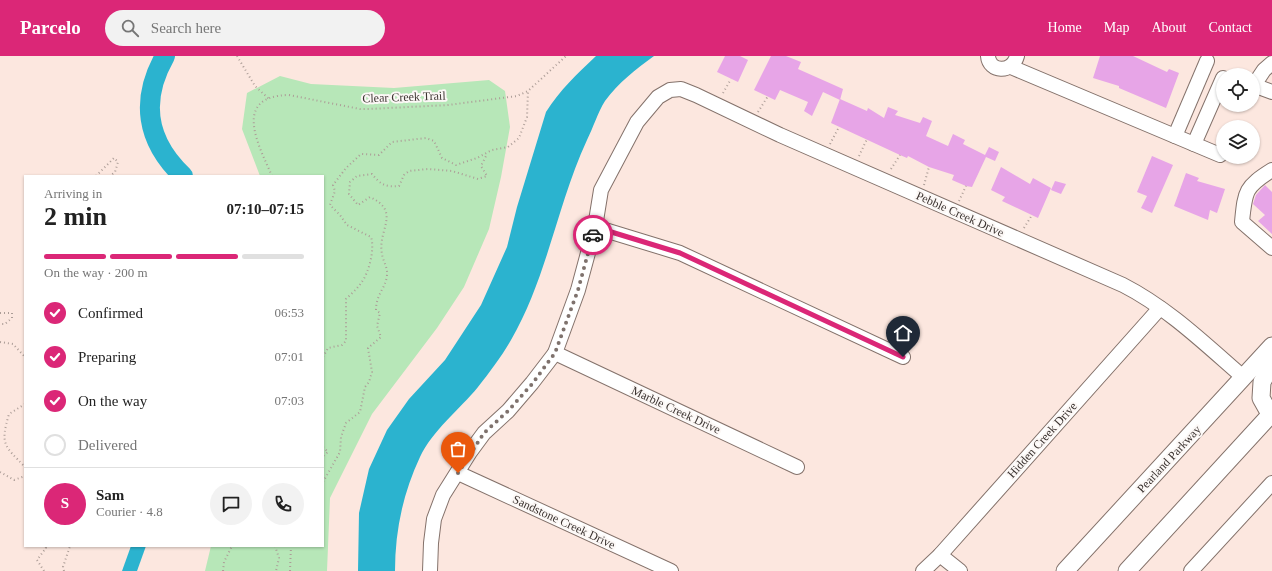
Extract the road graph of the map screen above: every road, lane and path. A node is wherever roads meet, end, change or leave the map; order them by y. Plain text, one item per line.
1 (237, 56) edge
2 (566, 56) edge
3 (988, 56) edge
4 (1203, 58) edge
5 (1014, 62) edge
6 (1272, 63) edge
7 (1217, 68) edge
8 (1260, 75) edge
9 (731, 79) dead end
10 (1260, 88) edge
11 (528, 91) junction
12 (1272, 92) edge
13 (768, 96) dead end
14 (1216, 97) edge
15 (269, 99) junction
16 (716, 105) junction
17 (753, 122) junction
18 (839, 127) dead end
19 (1175, 136) junction
20 (866, 139) dead end
21 (1194, 144) junction
22 (1216, 153) edge
23 (487, 154) junction
24 (825, 154) junction
25 (900, 155) dead end
26 (854, 167) junction
27 (929, 167) dead end
28 (1272, 170) edge
29 (97, 175) edge
30 (111, 175) edge
31 (272, 175) edge
32 (885, 181) junction
33 (966, 186) dead end
34 (919, 196) junction
35 (954, 211) junction
36 (595, 227) junction
37 (1272, 248) edge
38 (1160, 308) junction
39 (0, 313) edge
40 (0, 324) edge
41 (0, 342) edge
42 (1272, 346) edge
43 (555, 353) junction
44 (324, 355) edge
45 (24, 356) edge
46 (903, 357) dead end
47 (1272, 364) edge
48 (1243, 378) junction
49 (24, 405) edge
50 (1271, 414) edge
51 (324, 448) edge
52 (324, 455) edge
53 (24, 466) edge
54 (797, 467) dead end
55 (0, 472) edge
56 (458, 473) junction
57 (24, 476) edge
58 (324, 480) edge
59 (1272, 482) edge
60 (46, 547) edge
61 (70, 547) edge
62 (232, 547) edge
63 (275, 547) edge
64 (292, 547) edge
65 (940, 555) junction
66 (44, 571) edge
67 (64, 571) edge
68 (223, 571) edge
69 (276, 571) edge
70 (290, 571) edge
71 (430, 571) edge
72 (671, 571) edge
73 (923, 571) edge
74 (960, 571) edge
75 (1065, 571) edge
76 (1127, 571) edge
77 (1191, 571) edge

1 - 15 path
2 - 11 path, Clear Creek Trail
3 - 5 street
4 - 7 street
4 - 19 street
5 - 19 street
6 - 8 street
9 - 16 path
10 - 12 street
11 - 15 path, Clear Creek Trail
11 - 23 path
13 - 17 path
14 - 21 street
15 - 31 path
16 - 17 street, Pebble Creek Drive
16 - 36 street, Pebble Creek Drive
17 - 24 street, Pebble Creek Drive
18 - 24 path
19 - 21 street
20 - 26 path
21 - 22 street
23 - 44 path
23 - 58 path
24 - 26 street, Pebble Creek Drive
25 - 32 path
26 - 32 street, Pebble Creek Drive
27 - 34 path
28 - 37 street
29 - 30 path
32 - 34 street, Pebble Creek Drive
33 - 35 path
34 - 35 street, Pebble Creek Drive
35 - 38 street, Pebble Creek Drive
36 - 43 street
36 - 46 street
38 - 48 street, Pebble Creek Drive
38 - 65 street, Hidden Creek Drive
39 - 40 path
41 - 45 path
42 - 48 main road, Pearland Parkway
43 - 54 street, Marble Creek Drive
43 - 56 street
47 - 50 main road
48 - 75 main road, Pearland Parkway
49 - 53 path
50 - 76 main road
51 - 52 path
55 - 57 path
56 - 71 street
56 - 72 street, Sandstone Creek Drive
59 - 77 street
60 - 66 path
61 - 67 path
62 - 68 path
63 - 69 path
64 - 70 path
65 - 73 street, Hidden Creek Drive
65 - 74 street

